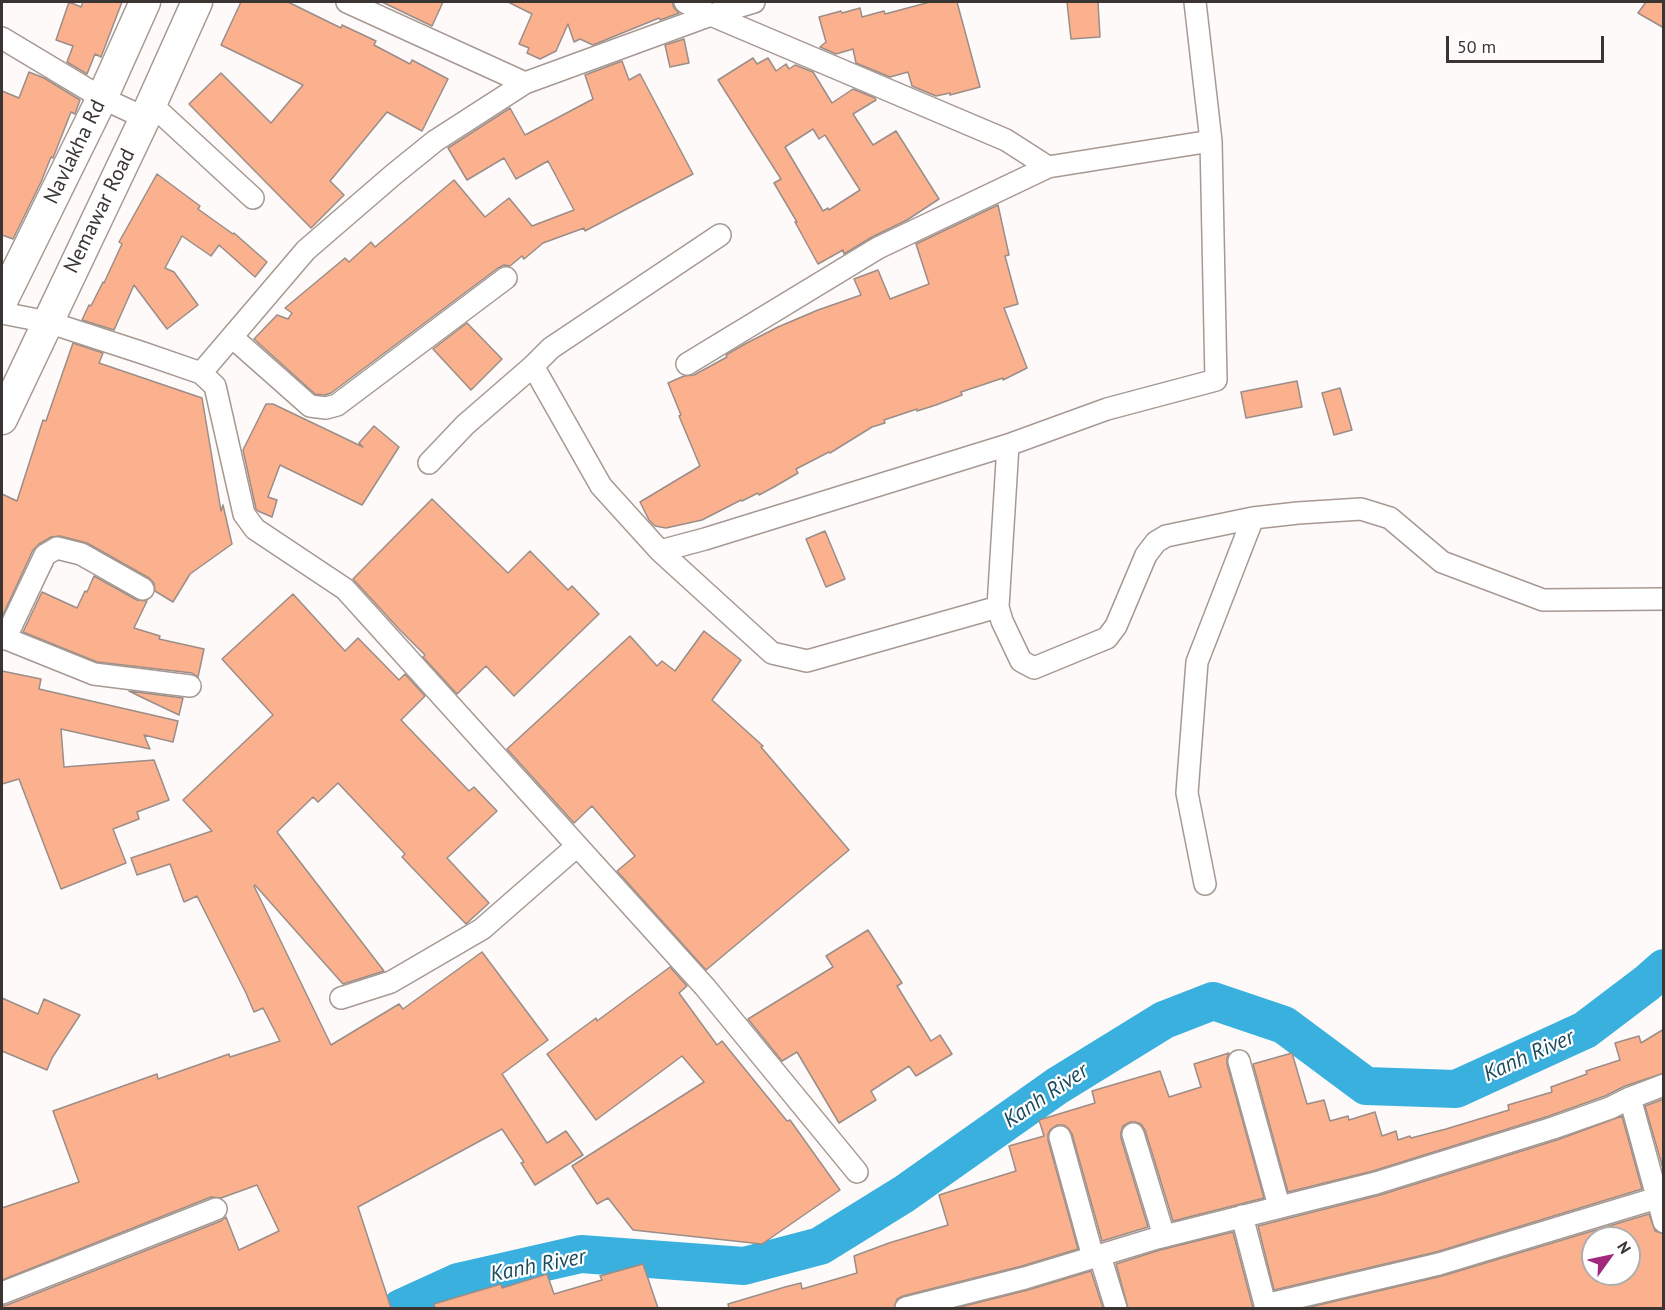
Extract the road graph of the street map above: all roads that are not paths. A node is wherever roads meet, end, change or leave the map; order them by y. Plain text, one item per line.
1 (145, 2) edge
2 (197, 2) edge
3 (346, 2) edge
4 (685, 2) edge
5 (754, 2) edge
6 (1195, 2) edge
7 (711, 15) junction
8 (2, 38) edge
9 (525, 83) junction
10 (102, 98) junction
11 (148, 111) junction
12 (1211, 141) junction
13 (1048, 167) junction
14 (254, 198) dead end
15 (720, 234) dead end
16 (506, 278) dead end
17 (2, 301) edge
18 (2, 313) edge
19 (48, 322) junction
20 (232, 337) junction
21 (687, 364) dead end
22 (532, 366) junction
23 (201, 373) junction
24 (2, 419) edge
25 (1008, 445) junction
26 (429, 463) dead end
27 (1253, 518) junction
28 (660, 551) junction
29 (143, 589) dead end
30 (1664, 599) edge
31 (998, 607) junction
32 (3, 638) edge
33 (190, 686) dead end
34 (577, 846) junction
35 (1205, 884) dead end
36 (341, 998) dead end
37 (1239, 1060) dead end
38 (1664, 1085) edge
39 (1630, 1098) junction
40 (1133, 1134) dead end
41 (1060, 1137) dead end
42 (857, 1172) dead end
43 (1657, 1198) junction
44 (1279, 1206) junction
45 (216, 1209) dead end
46 (1242, 1216) junction
47 (1664, 1222) edge
48 (1164, 1236) junction
49 (1097, 1256) junction
50 (2, 1293) edge
51 (1265, 1306) edge
52 (906, 1308) edge
53 (1116, 1308) edge

1 - 10 main road, Navlakha Rd
2 - 11 main road, Nemawar Road
3 - 9 street
4 - 7 street
5 - 7 street
6 - 12 street
7 - 9 street
7 - 13 street
8 - 10 street
9 - 20 street
10 - 11 street
10 - 17 main road, Navlakha Rd
11 - 14 street
11 - 19 main road, Nemawar Road
12 - 13 street
12 - 25 street
13 - 21 street
15 - 22 street
16 - 20 street
18 - 19 street
19 - 23 street
19 - 24 main road, Nemawar Road
20 - 23 street
22 - 26 street
22 - 28 street
23 - 34 street
25 - 28 street
25 - 31 street
27 - 30 street
27 - 31 street
27 - 35 street
28 - 31 street
29 - 32 street
32 - 33 street
34 - 36 street
34 - 42 street
37 - 44 street
38 - 39 street
39 - 43 street
39 - 44 street
40 - 48 street
41 - 49 street
43 - 47 street
43 - 51 street
44 - 46 street
45 - 50 street
46 - 48 street
46 - 51 street
48 - 49 street
49 - 52 street
49 - 53 street

